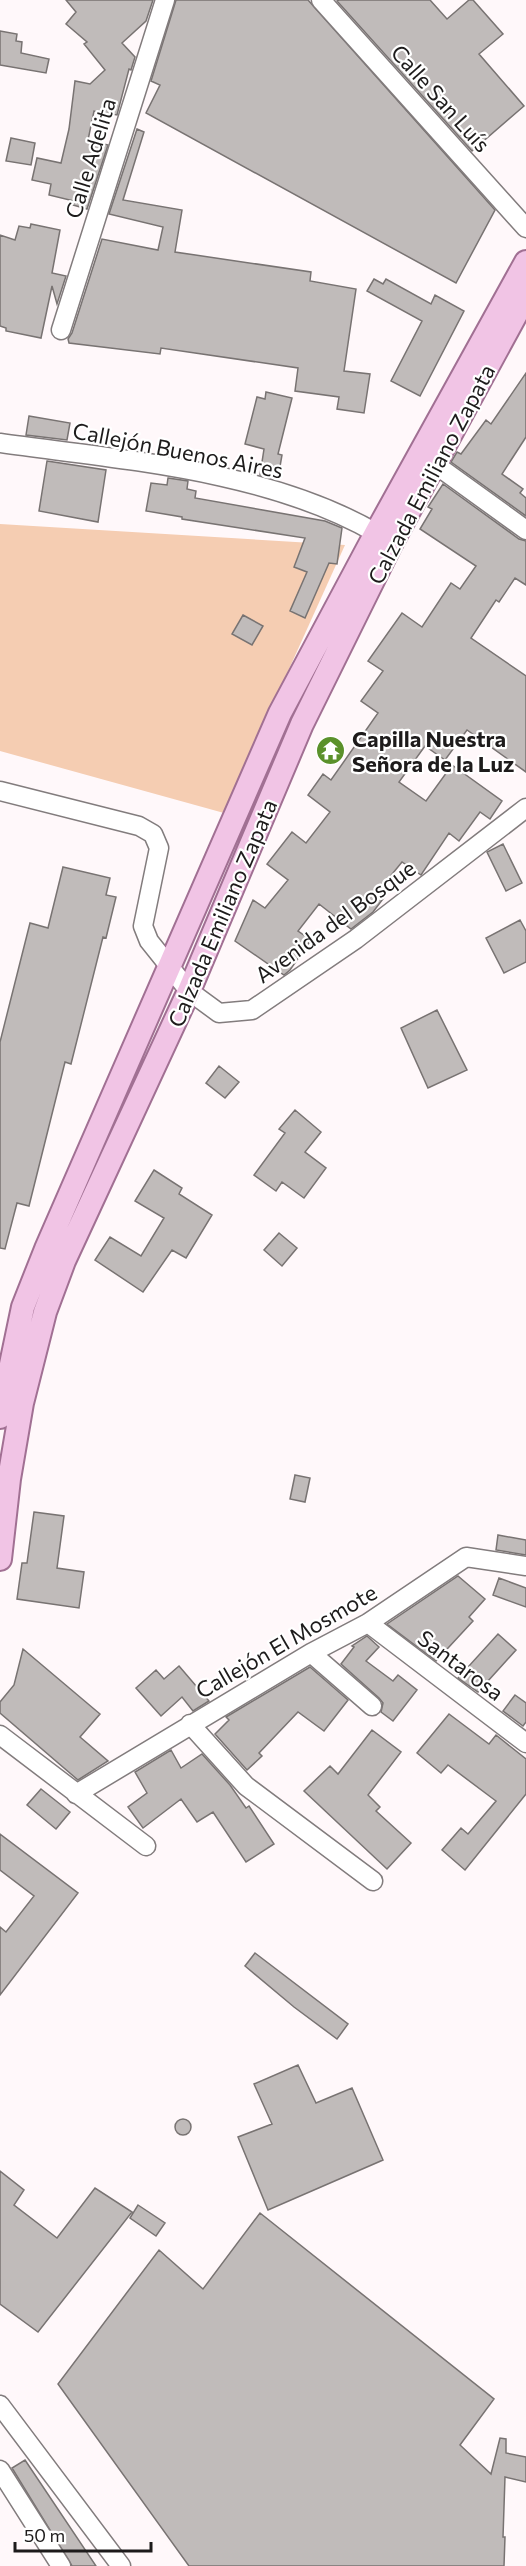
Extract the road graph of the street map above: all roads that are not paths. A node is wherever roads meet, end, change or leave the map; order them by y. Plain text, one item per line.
1 (165, 0) edge
2 (321, 0) edge
3 (526, 228) edge
4 (523, 281) edge
5 (61, 330) dead end
6 (0, 443) edge
7 (436, 465) junction
8 (526, 530) edge
9 (376, 532) junction
10 (0, 791) edge
11 (526, 808) edge
12 (169, 967) junction
13 (189, 991) junction
14 (0, 1417) edge
15 (0, 1559) edge
16 (526, 1566) edge
17 (368, 1623) junction
18 (311, 1653) junction
19 (372, 1706) dead end
20 (190, 1724) junction
21 (0, 1735) edge
22 (526, 1743) edge
23 (76, 1794) junction
24 (146, 1846) dead end
25 (373, 1881) dead end
26 (0, 2405) edge
27 (0, 2470) edge
28 (61, 2566) edge
29 (121, 2566) edge

1 - 5 street, Calle Adelita
2 - 3 street, Calle San Luís
4 - 7 main road, Calzada Emiliano Zapata
4 - 9 main road, Calzada Emiliano Zapata
6 - 9 street, Callejón Buenos Aires
7 - 8 street
7 - 13 main road, Calzada Emiliano Zapata
9 - 12 main road, Calzada Emiliano Zapata
10 - 12 street, Avenida del Bosque
11 - 13 street, Avenida del Bosque
12 - 13 street, Avenida del Bosque
12 - 14 main road, Calzada Emiliano Zapata
13 - 15 main road, Calzada Emiliano Zapata
16 - 17 street, Callejón El Mosmote
17 - 18 street, Callejón El Mosmote
17 - 22 street, Santarosa
18 - 19 street
18 - 20 street, Callejón El Mosmote
20 - 23 street, Callejón El Mosmote
20 - 25 street
21 - 23 street
23 - 24 street
26 - 29 street
27 - 28 street

